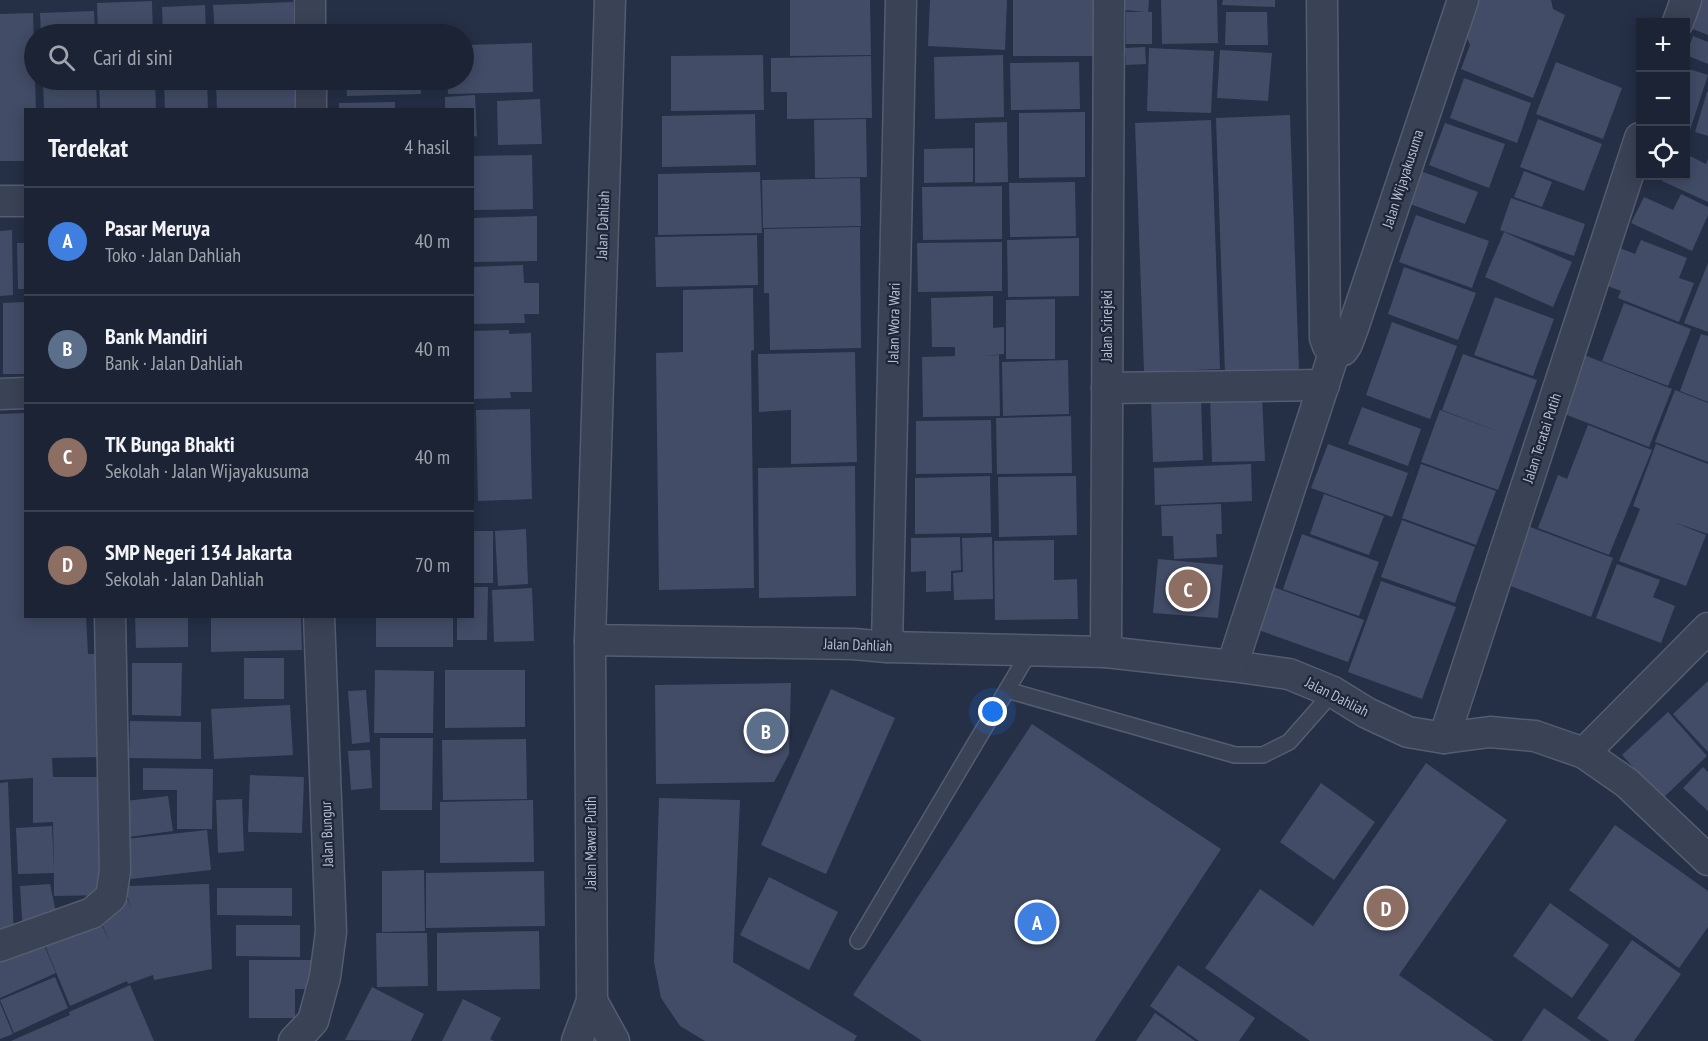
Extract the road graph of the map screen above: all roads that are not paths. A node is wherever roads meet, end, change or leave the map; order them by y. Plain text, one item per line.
1 (310, 0) edge
2 (610, 0) edge
3 (901, 0) edge
4 (1108, 0) edge
5 (1322, 0) edge
6 (1463, 0) edge
7 (1686, 0) edge
8 (1679, 18) edge
9 (310, 24) edge
10 (311, 90) edge
11 (311, 108) edge
12 (1636, 153) edge
13 (0, 201) edge
14 (24, 201) edge
15 (1335, 350) junction
16 (1324, 385) junction
17 (1107, 388) junction
18 (24, 393) edge
19 (0, 394) edge
20 (110, 618) edge
21 (319, 618) edge
22 (1708, 628) edge
23 (590, 640) junction
24 (887, 647) junction
25 (1030, 651) junction
26 (1106, 652) junction
27 (1232, 666) junction
28 (1007, 690) junction
29 (1333, 692) junction
30 (1444, 738) junction
31 (1584, 753) junction
32 (1708, 860) edge
33 (858, 941) dead end
34 (0, 946) edge
35 (592, 1001) junction
36 (294, 1041) edge
37 (577, 1041) edge
38 (614, 1041) edge

1 - 9 street
2 - 23 street, Jalan Dahliah
3 - 24 street, Jalan Wora Wari
4 - 17 street, Jalan Srirejeki
5 - 15 street
6 - 15 street, Jalan Wijayakusuma
7 - 8 street
10 - 11 street
12 - 30 street, Jalan Teratai Putih
13 - 14 street
15 - 16 street, Jalan Wijayakusuma
16 - 17 street
16 - 27 street, Jalan Wijayakusuma
17 - 26 street, Jalan Srirejeki
18 - 19 street
20 - 34 street
21 - 36 street, Jalan Bungur
22 - 31 street
23 - 24 street, Jalan Dahliah
23 - 35 street, Jalan Mawar Putih
24 - 25 street, Jalan Dahliah
25 - 26 street, Jalan Dahliah
25 - 28 lane
26 - 27 street, Jalan Dahliah
27 - 29 street, Jalan Dahliah
28 - 29 lane
28 - 33 lane
29 - 30 street, Jalan Dahliah
30 - 31 street, Jalan Dahliah
31 - 32 street, Jalan Dahliah
35 - 37 street
35 - 38 street, Jalan Mawar Putih

